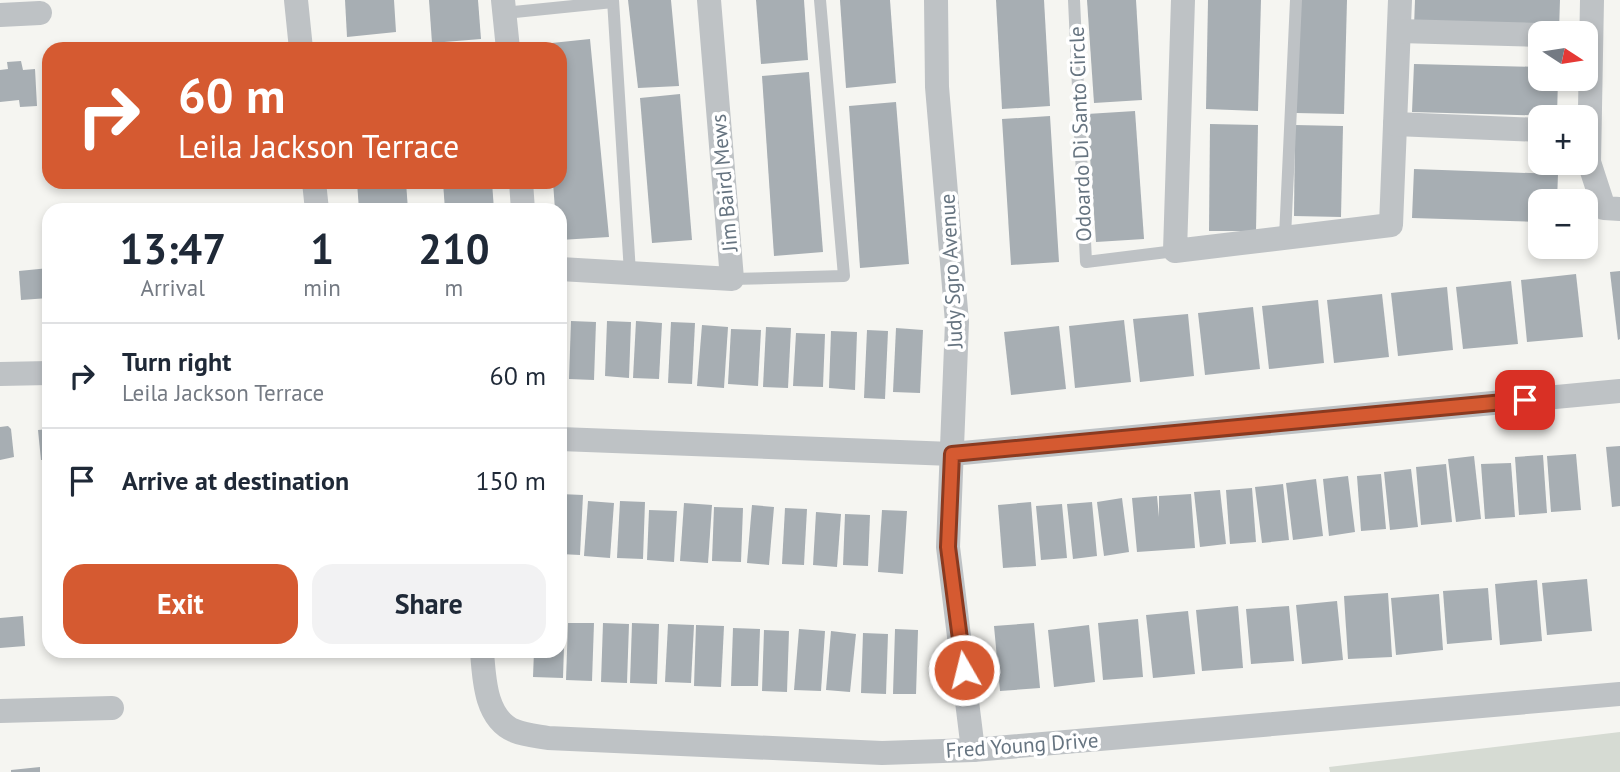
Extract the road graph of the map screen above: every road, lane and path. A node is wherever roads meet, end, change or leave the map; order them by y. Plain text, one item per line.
1 (296, 0) edge
2 (709, 0) edge
3 (820, 0) edge
4 (936, 0) edge
5 (1074, 0) edge
6 (1183, 0) edge
7 (1296, 0) edge
8 (1400, 0) edge
9 (1592, 0) edge
10 (613, 1) edge
11 (503, 6) edge
12 (40, 13) dead end
13 (0, 15) edge
14 (1590, 21) edge
15 (1399, 31) junction
16 (1528, 34) edge
17 (300, 42) edge
18 (507, 42) edge
19 (1395, 124) junction
20 (1528, 130) edge
21 (1593, 175) edge
22 (1620, 209) edge
23 (1285, 237) junction
24 (1175, 251) junction
25 (567, 269) edge
26 (631, 273) junction
27 (732, 279) junction
28 (42, 373) edge
29 (0, 374) edge
30 (1620, 391) edge
31 (567, 439) edge
32 (952, 454) junction
33 (482, 658) edge
34 (1620, 694) edge
35 (112, 708) dead end
36 (0, 711) edge
37 (972, 750) junction

1 - 17 street
2 - 27 street, Jim Baird Mews
3 - 27 lane
4 - 32 street, Judy Sgro Avenue
5 - 24 lane, Odoardo Di Santo Circle
6 - 24 street
7 - 23 lane
8 - 15 street, Odoardo Di Santo Circle
9 - 14 street
10 - 11 lane
10 - 26 lane
11 - 18 street
12 - 13 street
15 - 16 street
15 - 19 street, Odoardo Di Santo Circle
19 - 20 street
19 - 23 street, Odoardo Di Santo Circle
21 - 22 street
23 - 24 street, Odoardo Di Santo Circle
25 - 26 street, Jim Baird Mews
26 - 27 street, Jim Baird Mews
28 - 29 street
30 - 32 street
31 - 32 street
32 - 37 street, Judy Sgro Avenue
33 - 37 street, Fred Young Drive
34 - 37 street, Fred Young Drive
35 - 36 street

